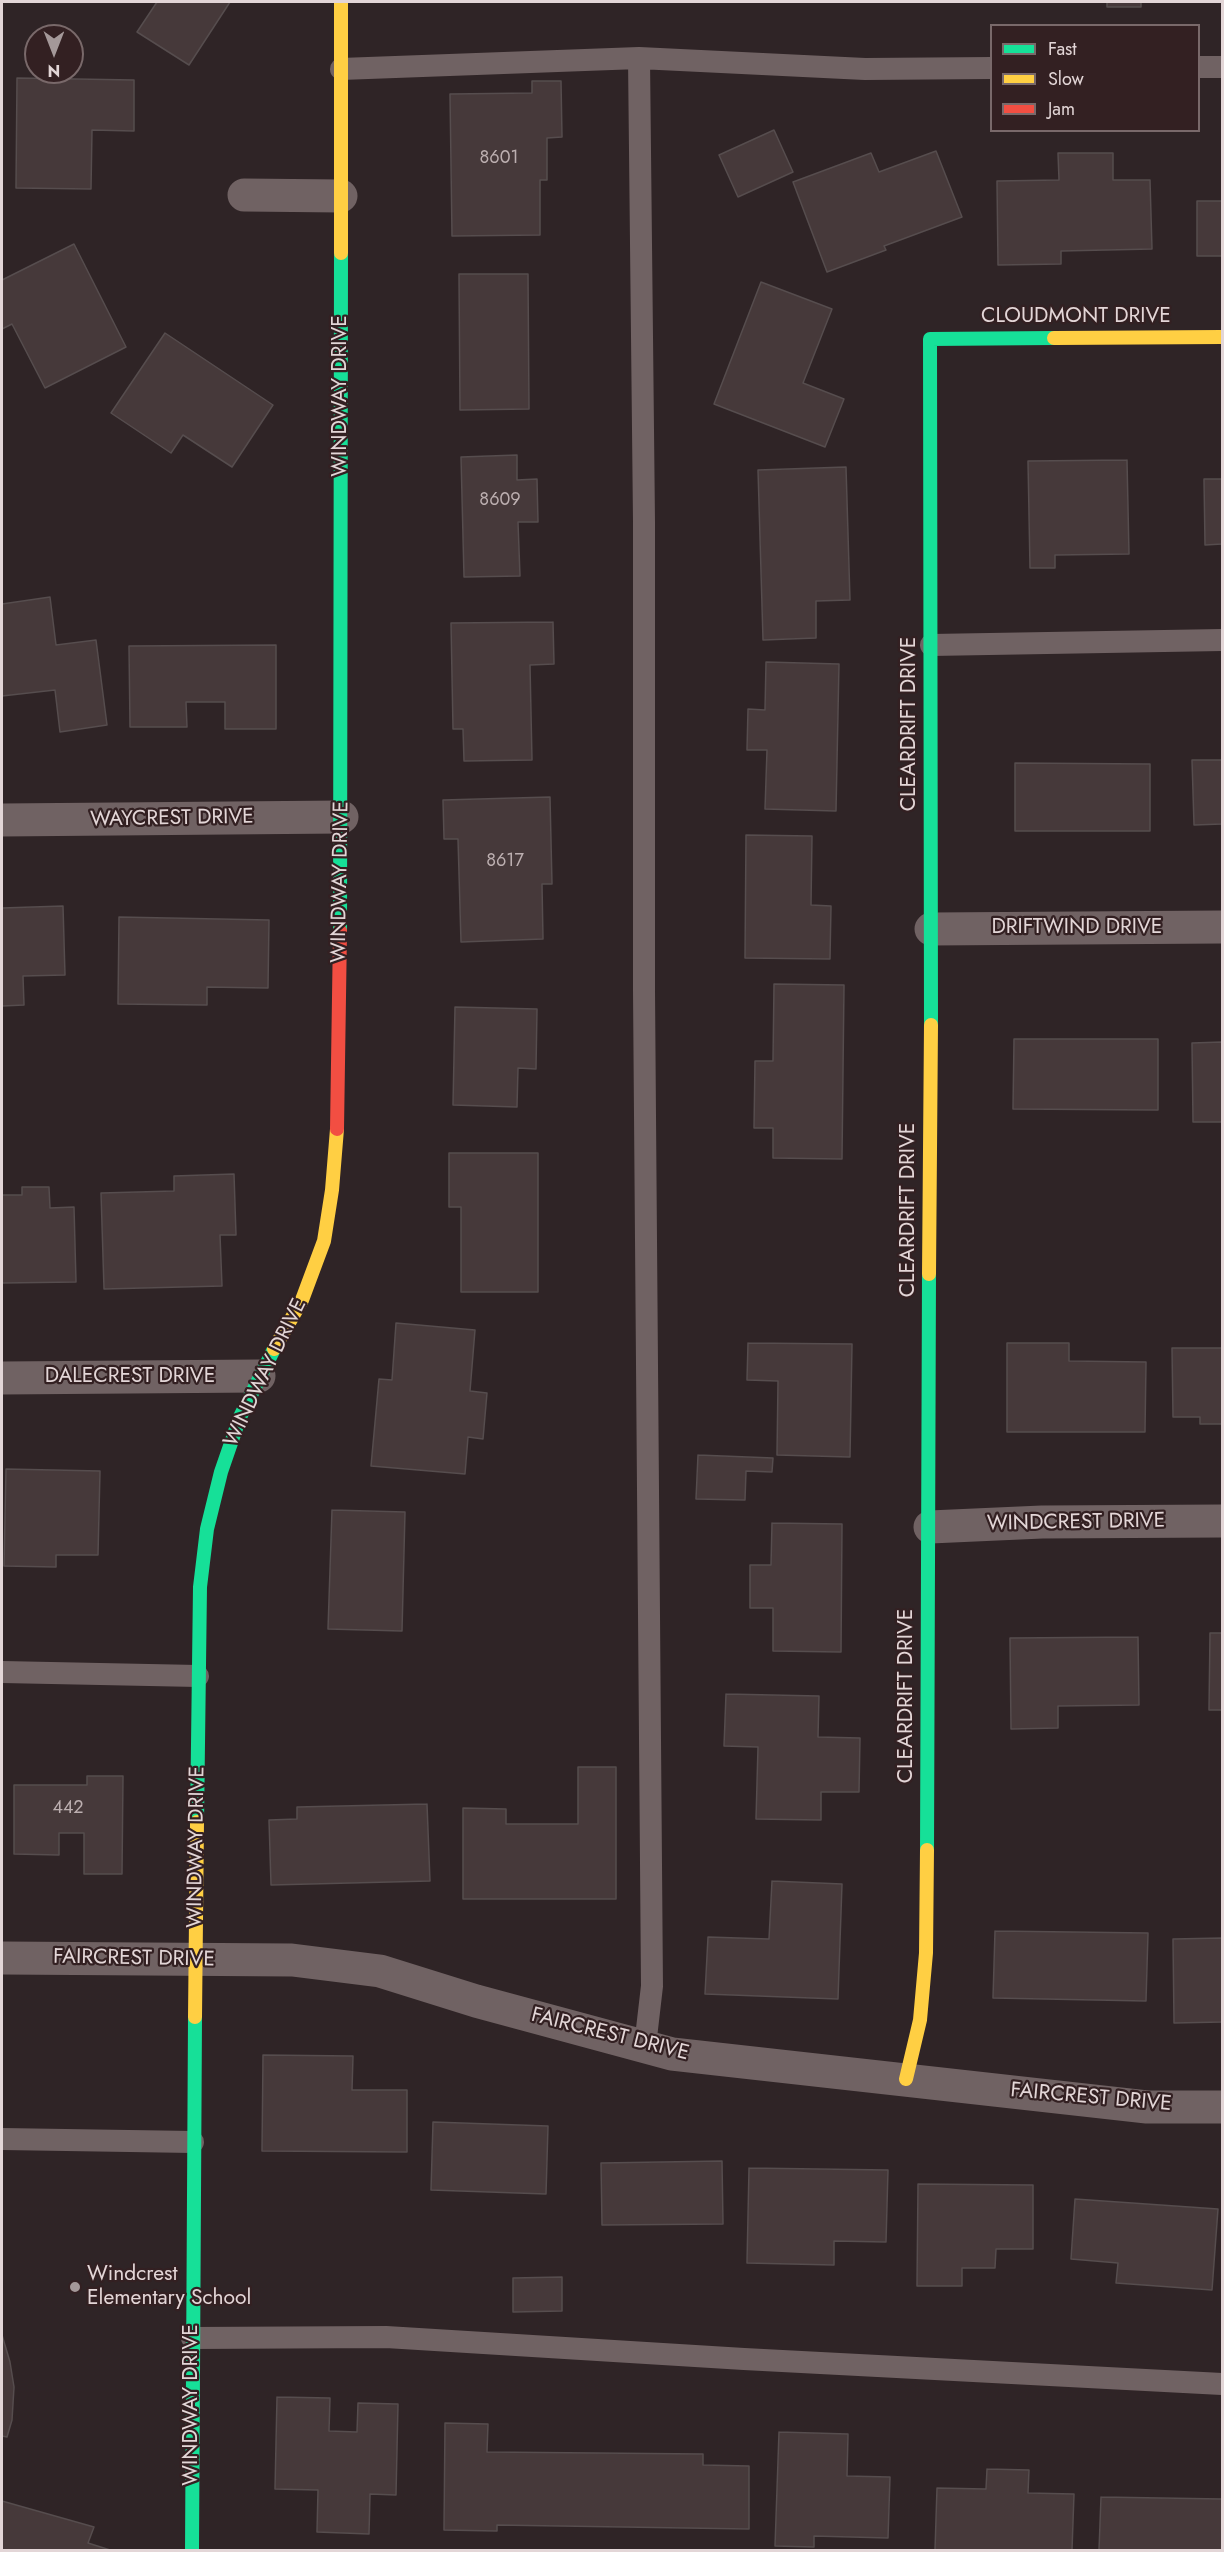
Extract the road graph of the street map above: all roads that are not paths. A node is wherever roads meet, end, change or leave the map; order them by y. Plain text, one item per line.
1 (341, 2) edge
2 (639, 58) junction
3 (1200, 67) edge
4 (1222, 67) edge
5 (990, 68) edge
6 (341, 69) junction
7 (244, 195) dead end
8 (341, 196) junction
9 (1222, 338) edge
10 (930, 339) joint
11 (1222, 640) edge
12 (931, 645) junction
13 (342, 817) junction
14 (2, 820) edge
15 (1222, 927) edge
16 (931, 929) junction
17 (259, 1377) junction
18 (2, 1378) edge
19 (1222, 1521) edge
20 (930, 1527) junction
21 (2, 1672) edge
22 (198, 1676) junction
23 (2, 1958) edge
24 (195, 1958) junction
25 (645, 2046) junction
26 (906, 2079) junction
27 (1222, 2107) edge
28 (2, 2139) edge
29 (193, 2142) junction
30 (192, 2338) junction
31 (1222, 2384) edge
32 (192, 2550) edge

1 - 6 street, WINDWAY DRIVE
2 - 5 lane
2 - 6 lane
2 - 25 lane
3 - 4 lane
6 - 8 street, WINDWAY DRIVE
7 - 8 street
8 - 13 street, WINDWAY DRIVE
9 - 10 street, CLOUDMONT DRIVE
10 - 12 street, CLEARDRIFT DRIVE
11 - 12 lane
12 - 16 street, CLEARDRIFT DRIVE
13 - 14 street, WAYCREST DRIVE
13 - 17 street, WINDWAY DRIVE
15 - 16 street, DRIFTWIND DRIVE
16 - 20 street, CLEARDRIFT DRIVE
17 - 18 street, DALECREST DRIVE
17 - 22 street, WINDWAY DRIVE
19 - 20 street, WINDCREST DRIVE
20 - 26 street, CLEARDRIFT DRIVE
21 - 22 lane
22 - 24 street, WINDWAY DRIVE
23 - 24 street, FAIRCREST DRIVE
24 - 25 street, FAIRCREST DRIVE
24 - 29 street, WINDWAY DRIVE
25 - 26 street, FAIRCREST DRIVE
26 - 27 street, FAIRCREST DRIVE
28 - 29 lane
29 - 30 street, WINDWAY DRIVE
30 - 31 lane
30 - 32 street, WINDWAY DRIVE

